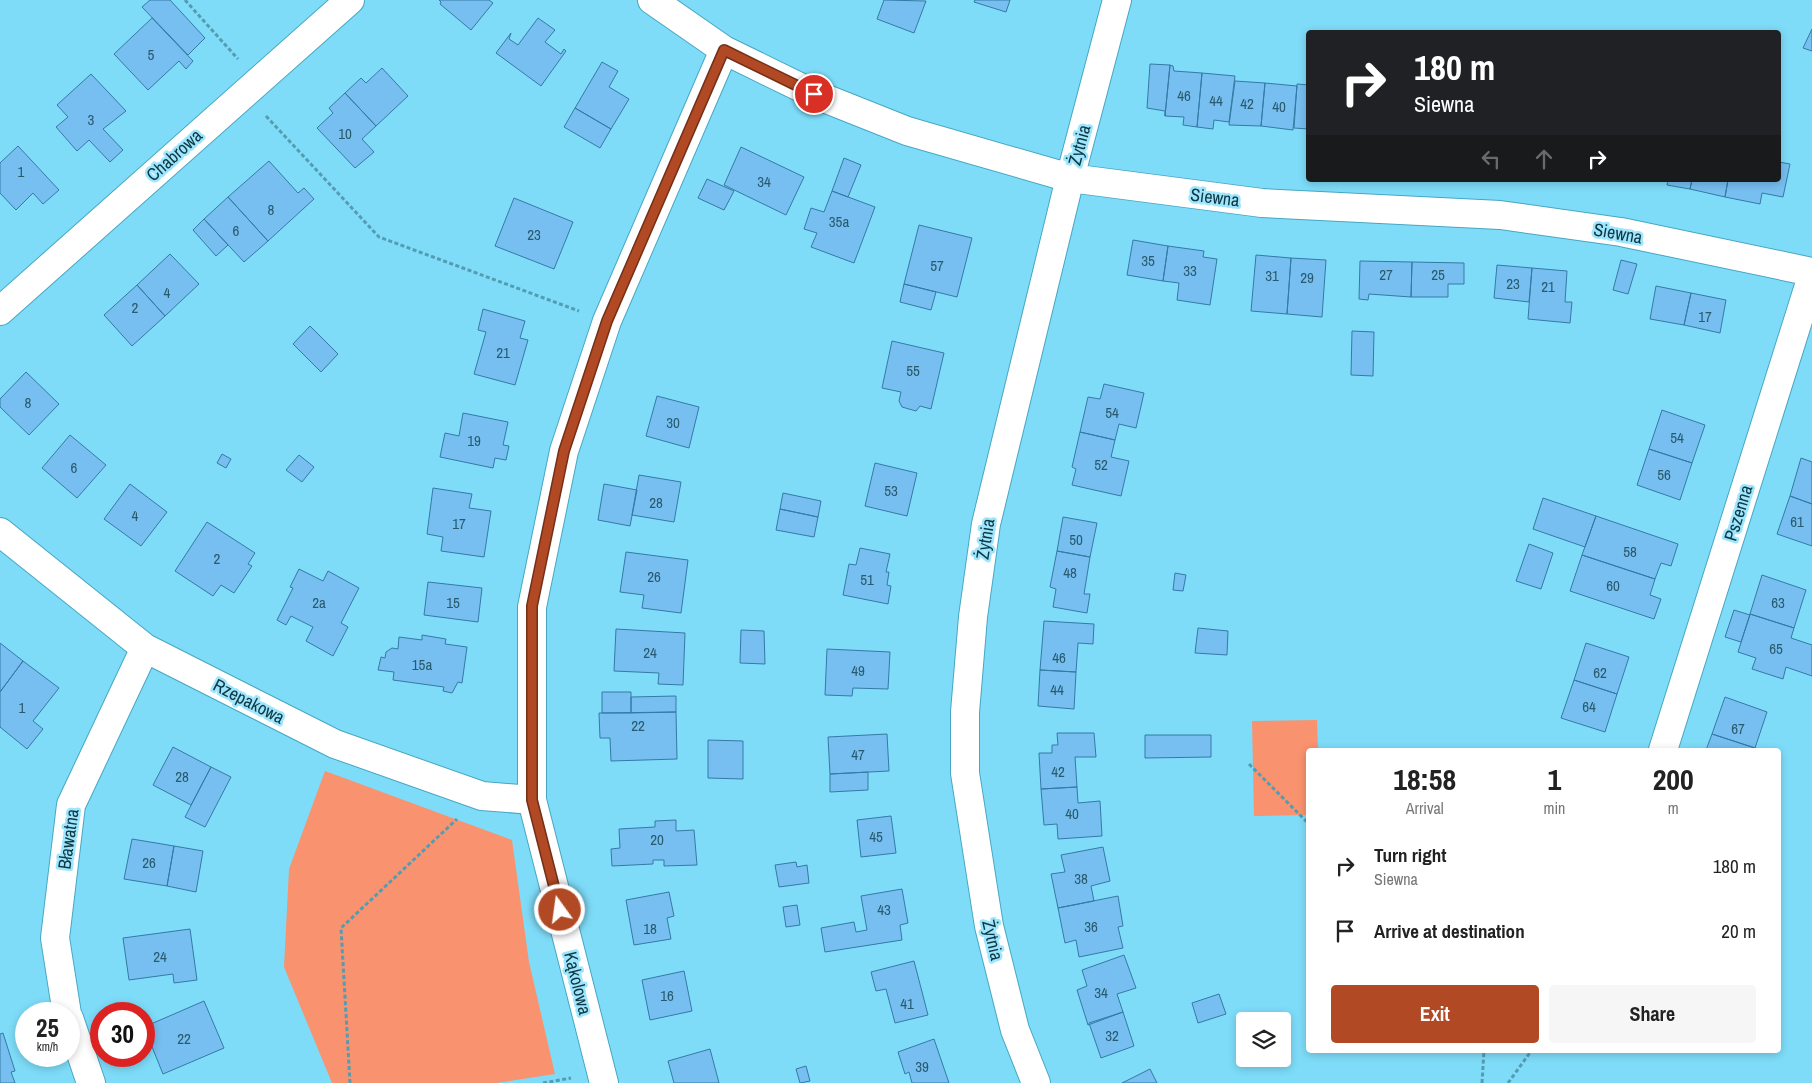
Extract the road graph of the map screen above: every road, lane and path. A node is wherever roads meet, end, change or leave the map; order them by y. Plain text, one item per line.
1 (185, 0) edge
2 (350, 0) edge
3 (652, 0) edge
4 (1117, 0) edge
5 (724, 50) junction
6 (251, 87) junction
7 (1070, 178) junction
8 (1812, 274) edge
9 (0, 311) edge
10 (607, 321) junction
11 (0, 532) edge
12 (145, 648) junction
13 (1664, 748) edge
14 (1249, 764) dead end
15 (482, 796) junction
16 (532, 800) junction
17 (1306, 821) edge
18 (66, 1002) edge
19 (80, 1049) edge
20 (1484, 1053) edge
21 (1530, 1053) edge
22 (92, 1083) edge
23 (350, 1083) edge
24 (604, 1083) edge
25 (1036, 1083) edge
26 (1482, 1083) edge
27 (1508, 1083) edge

1 - 6 path
2 - 6 street, Chabrowa
3 - 5 street, Siewna
4 - 7 street, Żytnia
5 - 7 street, Siewna
5 - 10 street, Kąkolowa
6 - 9 street, Chabrowa
6 - 10 path
7 - 8 street, Siewna
7 - 25 street, Żytnia
8 - 13 street, Pszenna
10 - 16 street, Kąkolowa
11 - 12 street, Rzepakowa
12 - 15 street, Rzepakowa
12 - 18 street, Bławatna
14 - 17 path
15 - 16 street, Rzepakowa
15 - 23 path
16 - 24 street, Kąkolowa
19 - 22 street
20 - 26 path
21 - 27 path

